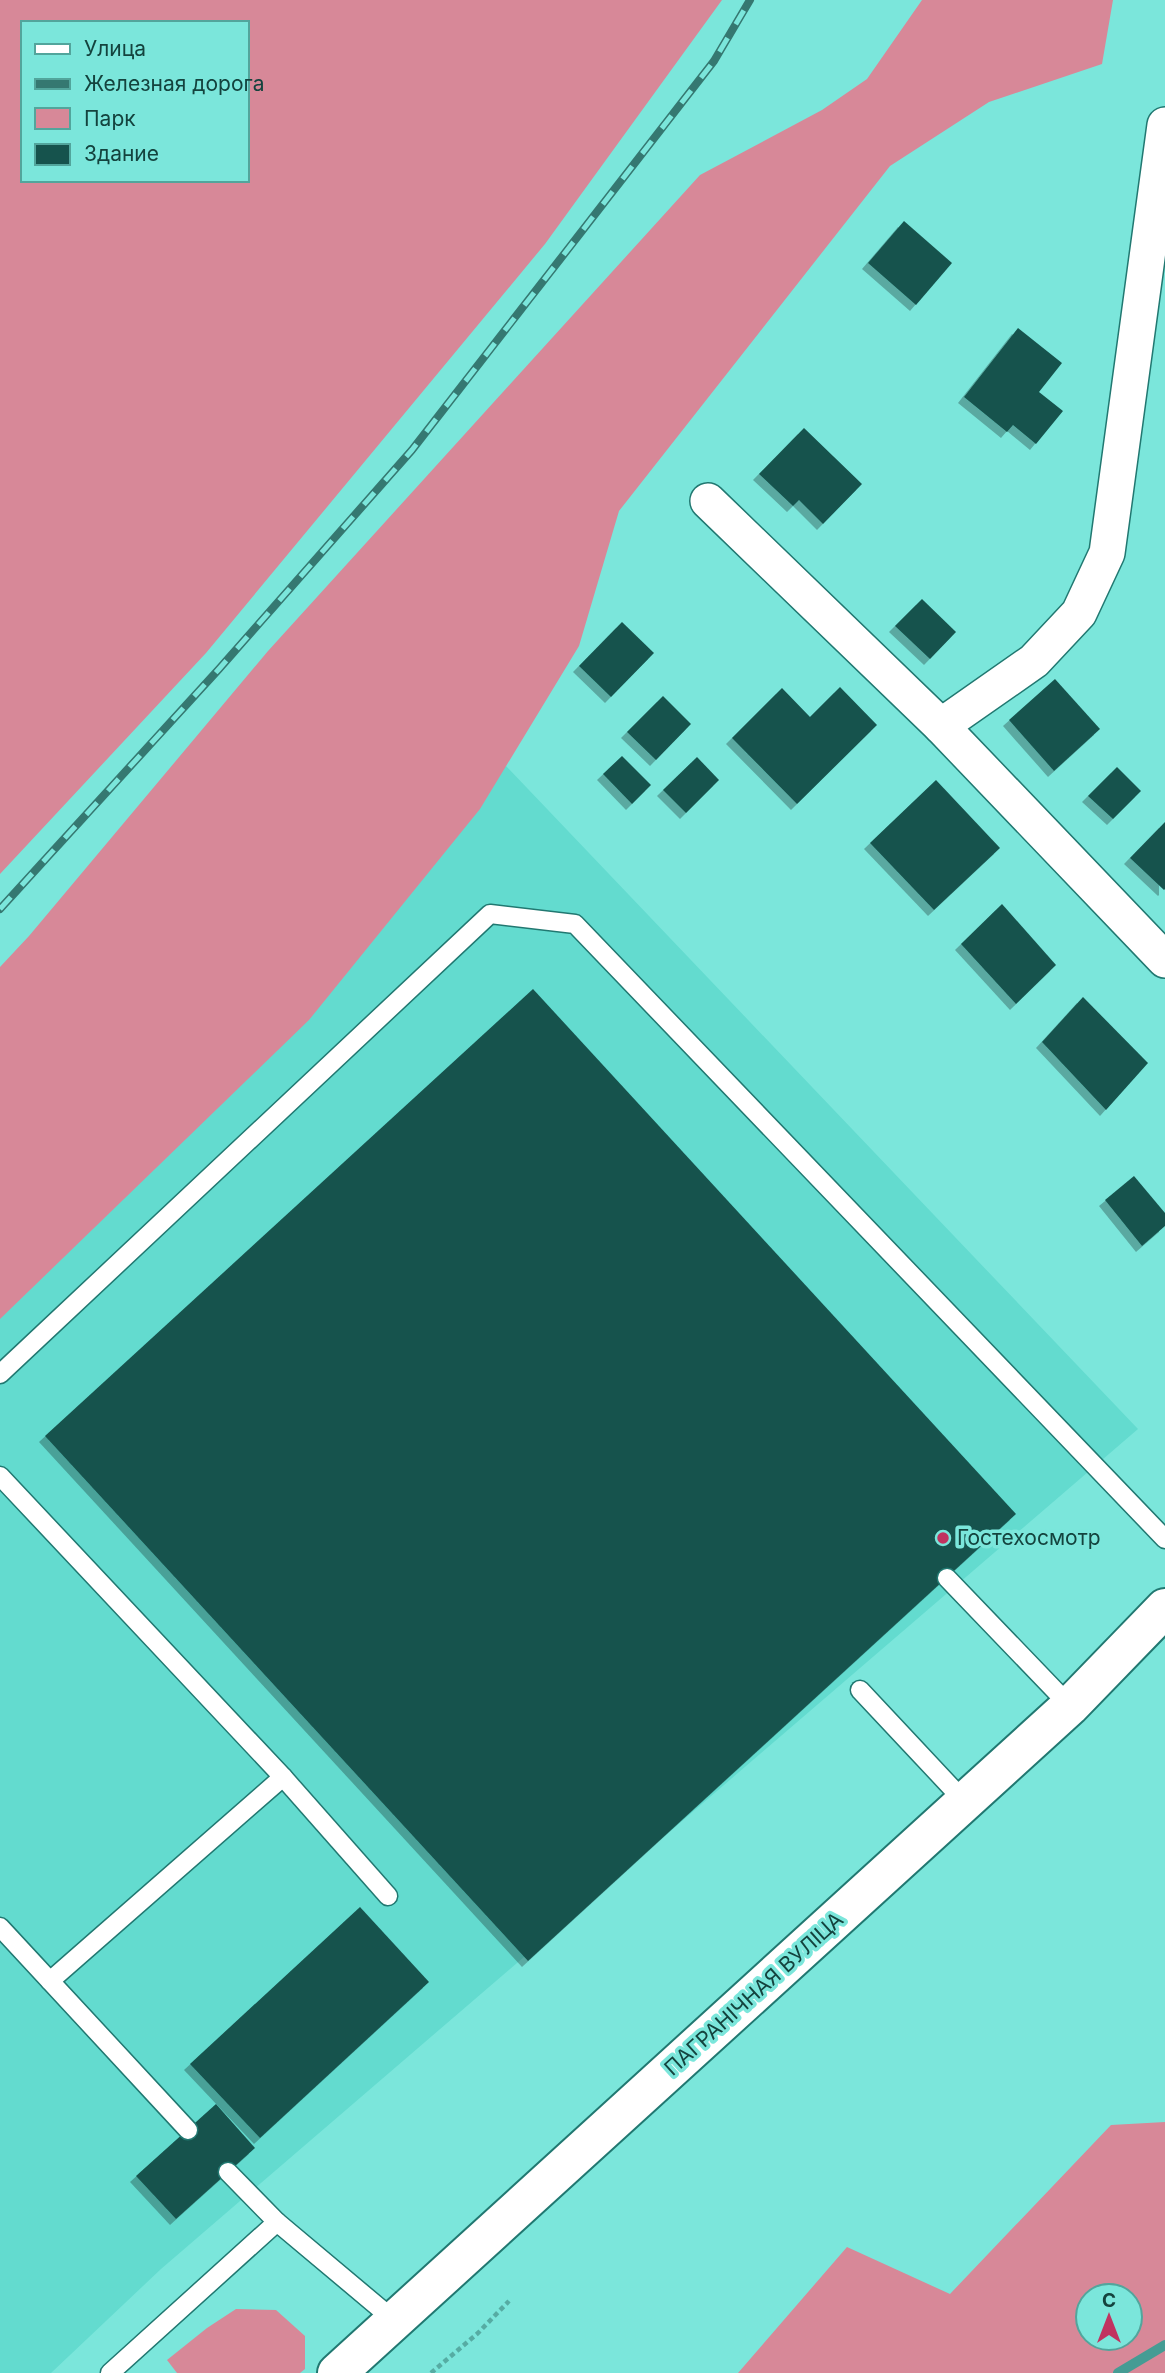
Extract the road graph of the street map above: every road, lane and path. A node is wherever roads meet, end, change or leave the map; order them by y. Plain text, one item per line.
1 (1165, 125) edge
2 (708, 501) dead end
3 (941, 726) junction
4 (1165, 960) edge
5 (0, 1374) edge
6 (0, 1476) edge
7 (1165, 1539) edge
8 (947, 1578) dead end
9 (1165, 1608) edge
10 (860, 1690) dead end
11 (1070, 1706) junction
12 (283, 1777) junction
13 (965, 1802) junction
14 (387, 1896) dead end
15 (0, 1927) edge
16 (51, 1981) junction
17 (188, 2130) dead end
18 (228, 2172) dead end
19 (277, 2222) junction
20 (509, 2301) dead end
21 (395, 2321) junction
22 (110, 2373) edge
23 (337, 2373) edge
24 (431, 2373) edge

1 - 3 street
2 - 3 street
3 - 4 street
5 - 7 lane
6 - 12 lane
8 - 11 lane
9 - 11 street, ПАГРАНІЧНАЯ ВУЛІЦА
10 - 13 lane
11 - 13 street, ПАГРАНІЧНАЯ ВУЛІЦА
12 - 14 lane
12 - 16 lane
13 - 21 street, ПАГРАНІЧНАЯ ВУЛІЦА
15 - 16 lane
16 - 17 lane
18 - 19 lane
19 - 21 lane
19 - 22 lane
20 - 24 path
21 - 23 street, ПАГРАНІЧНАЯ ВУЛІЦА

